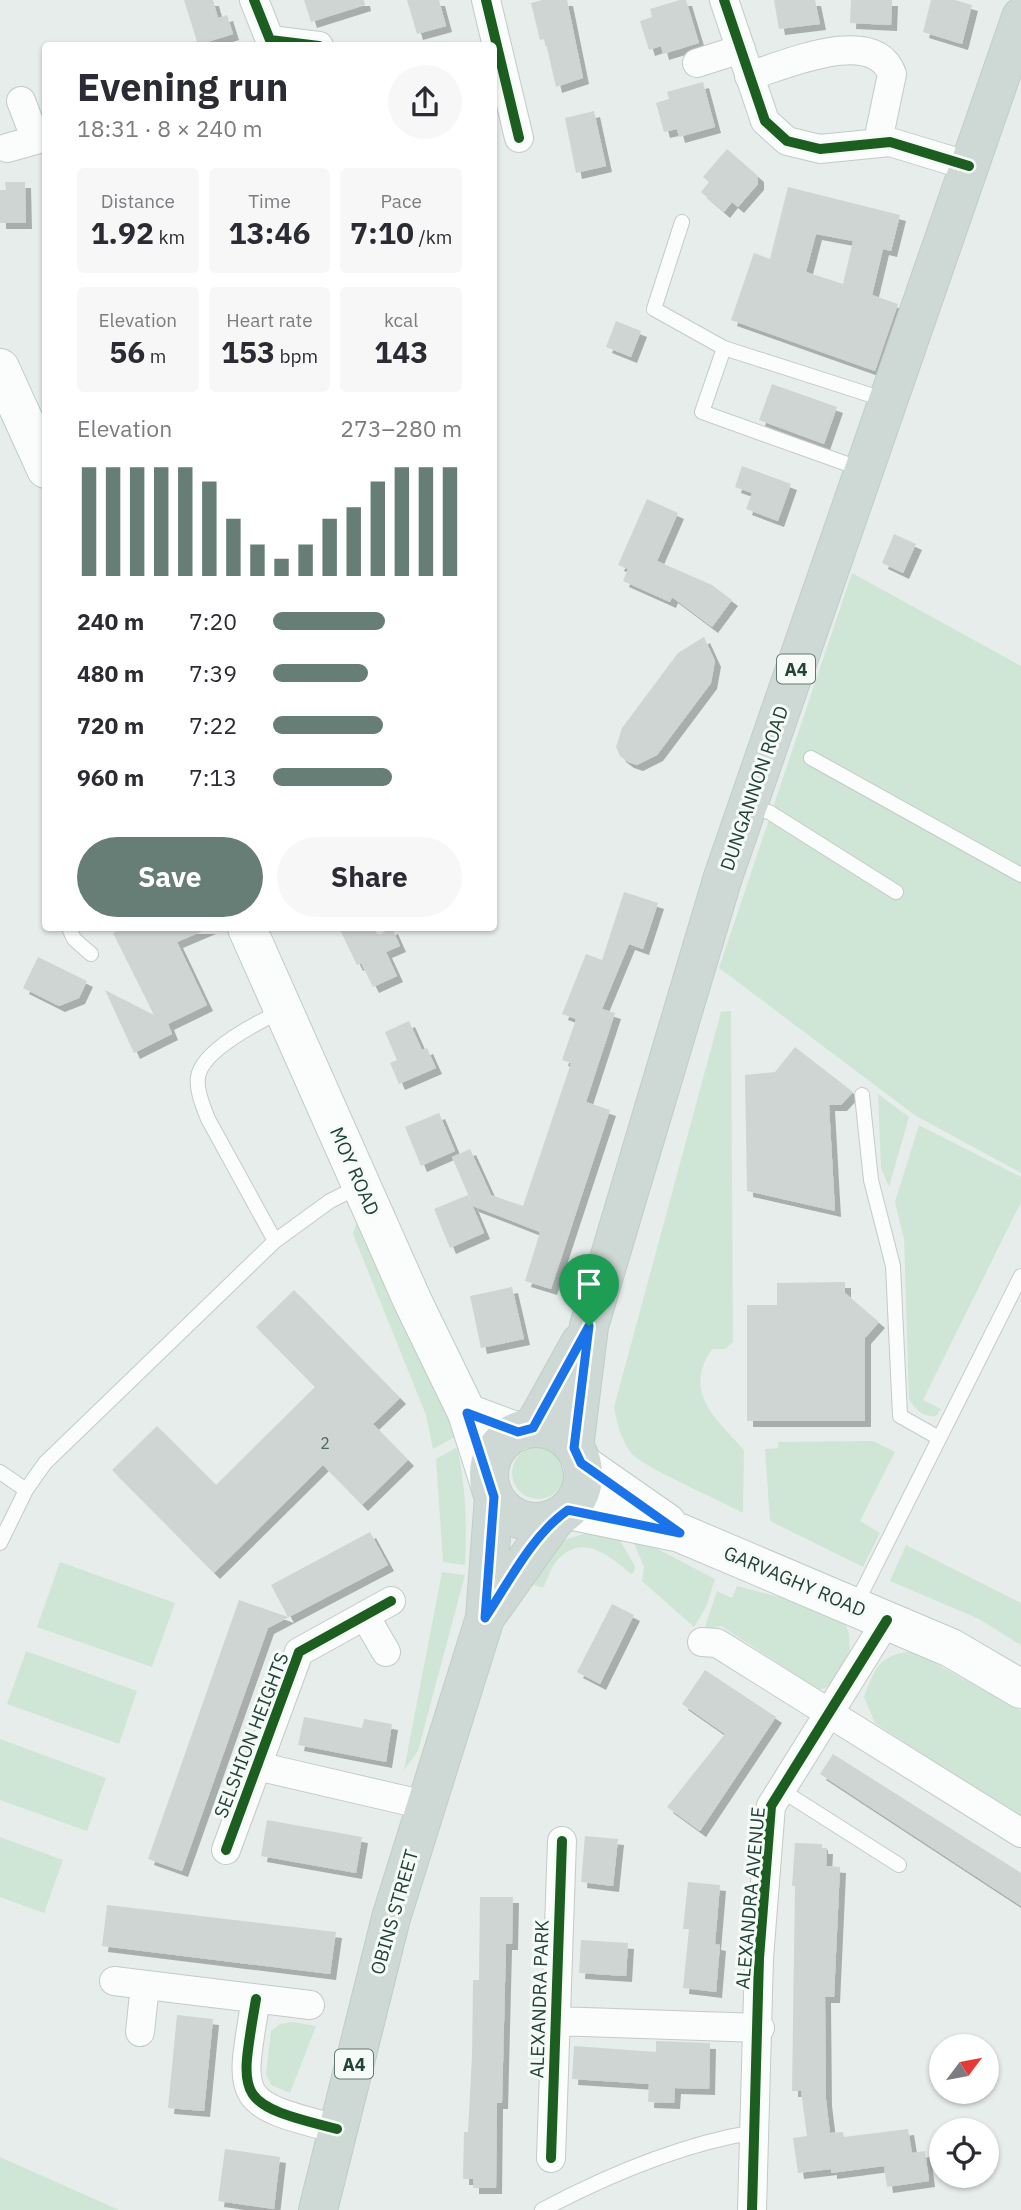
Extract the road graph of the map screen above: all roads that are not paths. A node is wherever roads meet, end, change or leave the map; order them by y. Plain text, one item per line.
1 (254, 0) edge
2 (486, 0) edge
3 (724, 0) edge
4 (1021, 18) edge
5 (266, 42) edge
6 (494, 42) edge
7 (741, 49) junction
8 (497, 58) edge
9 (697, 63) dead end
10 (749, 76) junction
11 (21, 101) dead end
12 (41, 138) edge
13 (519, 138) dead end
14 (878, 141) junction
15 (7, 148) dead end
16 (970, 166) junction
17 (682, 222) dead end
18 (724, 348) junction
19 (0, 368) edge
20 (890, 401) junction
21 (42, 460) edge
22 (865, 471) junction
23 (811, 758) dead end
24 (747, 807) junction
25 (1021, 875) edge
26 (896, 892) dead end
27 (70, 931) edge
28 (248, 931) edge
29 (91, 954) dead end
30 (283, 1010) junction
31 (862, 1095) dead end
32 (362, 1185) junction
33 (275, 1241) junction
34 (1021, 1276) edge
35 (589, 1326) junction
36 (467, 1413) junction
37 (526, 1430) junction
38 (940, 1438) junction
39 (578, 1455) junction
40 (0, 1472) edge
41 (492, 1489) junction
42 (26, 1490) junction
43 (562, 1514) junction
44 (680, 1533) junction
45 (0, 1543) edge
46 (391, 1601) dead end
47 (871, 1613) junction
48 (365, 1616) junction
49 (485, 1618) junction
50 (702, 1642) dead end
51 (386, 1653) dead end
52 (1021, 1689) edge
53 (830, 1711) junction
54 (257, 1766) junction
55 (781, 1790) junction
56 (425, 1805) junction
57 (1021, 1833) edge
58 (562, 1841) dead end
59 (226, 1850) dead end
60 (899, 1865) dead end
61 (114, 1981) dead end
62 (145, 1985) junction
63 (256, 1999) junction
64 (310, 2005) dead end
65 (555, 2021) junction
66 (760, 2028) junction
67 (140, 2032) dead end
68 (337, 2129) junction
69 (755, 2132) junction
70 (551, 2158) dead end
71 (317, 2210) edge
72 (542, 2210) edge
73 (752, 2210) edge

1 - 5 street
2 - 6 street
3 - 7 street
4 - 16 main road, DUNGANNON ROAD / A4
7 - 9 street
7 - 10 street
8 - 13 street
10 - 14 street
10 - 14 street
11 - 12 street
12 - 15 street
14 - 16 street
16 - 20 main road, DUNGANNON ROAD / A4
17 - 18 lane
18 - 20 lane
18 - 22 lane
19 - 21 main road
20 - 22 main road, DUNGANNON ROAD / A4
22 - 24 main road, DUNGANNON ROAD / A4
23 - 25 lane
24 - 26 lane
24 - 35 main road, DUNGANNON ROAD / A4
27 - 29 lane
28 - 30 main road, MOY ROAD
30 - 32 main road, MOY ROAD
30 - 33 lane
31 - 38 lane
32 - 33 lane
32 - 36 main road, MOY ROAD
33 - 42 lane
34 - 38 lane
35 - 37 main road, DUNGANNON ROAD / A4
35 - 39 main road, DUNGANNON ROAD / A4
36 - 37 main road
36 - 41 main road, MOY ROAD
37 - 39 main road
37 - 41 main road, A4
38 - 47 lane
39 - 43 main road, A4
39 - 44 main road, GARVAGHY ROAD
40 - 42 lane
41 - 43 main road
41 - 49 main road, OBINS STREET / A4
42 - 45 lane
43 - 44 main road, GARVAGHY ROAD
43 - 49 main road, OBINS STREET / A4
44 - 47 main road, GARVAGHY ROAD
46 - 48 street, SELSHION HEIGHTS
47 - 52 main road, GARVAGHY ROAD
47 - 53 street, ALEXANDRA AVENUE
48 - 51 street
48 - 54 street, SELSHION HEIGHTS
49 - 56 main road, OBINS STREET / A4
50 - 53 street
53 - 55 street, ALEXANDRA AVENUE
53 - 57 street
54 - 56 street, SELSHION HEIGHTS
54 - 59 street, SELSHION HEIGHTS
55 - 60 lane
55 - 66 street, ALEXANDRA AVENUE
56 - 68 main road, OBINS STREET / A4
58 - 65 street, ALEXANDRA PARK
61 - 62 street
62 - 63 street
62 - 67 street
63 - 64 street
63 - 68 street
65 - 66 street, ALEXANDRA PARK
65 - 70 street, ALEXANDRA PARK
66 - 69 street, ALEXANDRA AVENUE
68 - 71 main road, OBINS STREET / A4
69 - 72 lane
69 - 73 street, ALEXANDRA AVENUE

